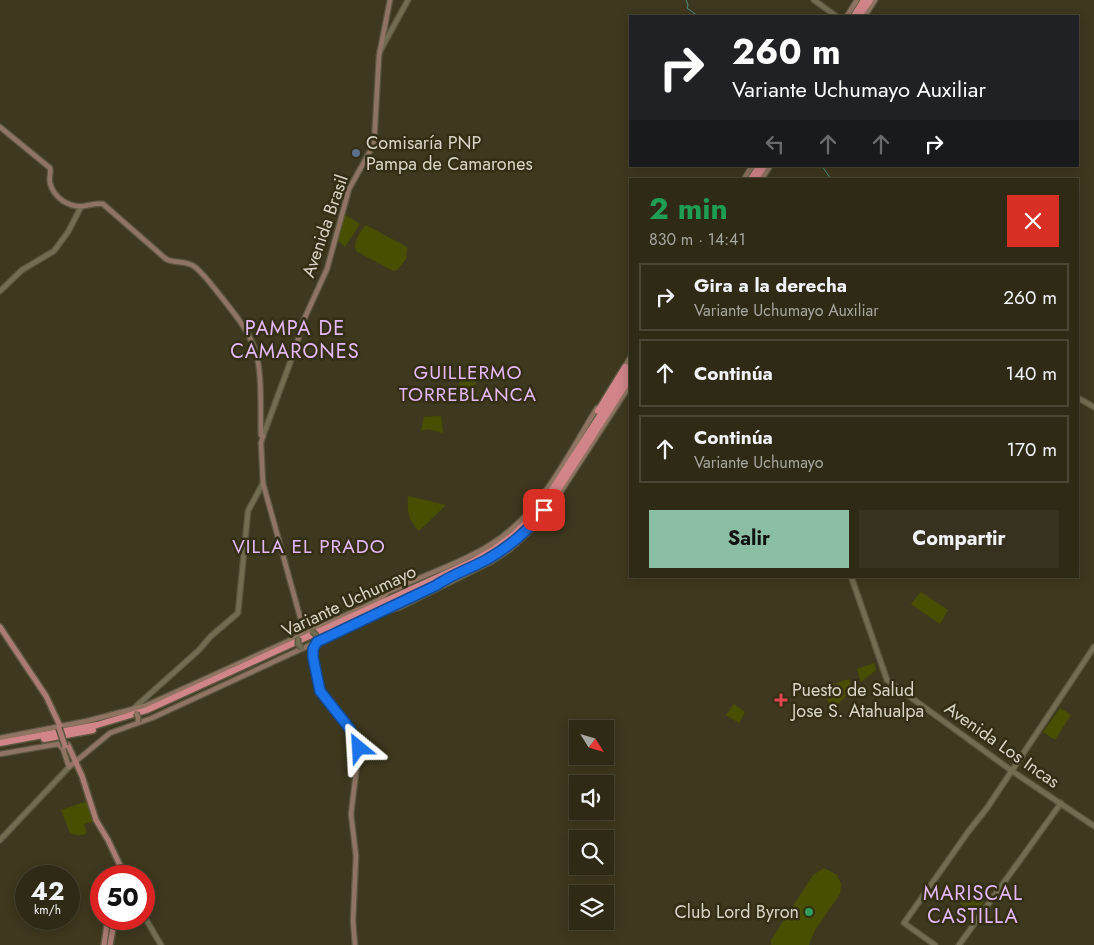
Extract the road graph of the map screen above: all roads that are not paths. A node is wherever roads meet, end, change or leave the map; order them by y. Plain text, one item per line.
1 (390, 0) edge
2 (408, 0) edge
3 (814, 0) edge
4 (858, 0) edge
5 (864, 0) edge
6 (870, 0) edge
7 (875, 0) edge
8 (835, 15) edge
9 (851, 15) edge
10 (852, 15) edge
11 (860, 15) edge
12 (866, 15) edge
13 (380, 51) junction
14 (0, 127) edge
15 (751, 167) edge
16 (758, 167) edge
17 (763, 167) edge
18 (769, 167) edge
19 (745, 178) edge
20 (752, 178) edge
21 (757, 178) edge
22 (763, 178) edge
23 (81, 207) junction
24 (0, 292) edge
25 (297, 344) joint
26 (627, 368) edge
27 (629, 380) edge
28 (629, 387) edge
29 (1079, 399) edge
30 (1094, 407) edge
31 (263, 436) junction
32 (263, 484) junction
33 (457, 568) junction
34 (447, 578) junction
35 (852, 578) edge
36 (379, 600) junction
37 (377, 614) junction
38 (302, 624) junction
39 (0, 626) edge
40 (312, 631) junction
41 (299, 637) junction
42 (317, 642) junction
43 (1094, 647) edge
44 (302, 648) junction
45 (313, 657) junction
46 (134, 711) junction
47 (137, 723) junction
48 (60, 727) junction
49 (0, 738) edge
50 (0, 743) edge
51 (0, 747) edge
52 (0, 754) edge
53 (72, 764) junction
54 (1012, 771) junction
55 (1061, 803) junction
56 (1094, 826) edge
57 (0, 840) edge
58 (120, 865) edge
59 (107, 930) edge
60 (113, 930) edge
61 (152, 930) edge
62 (104, 945) edge
63 (110, 945) edge
64 (161, 945) edge
65 (355, 945) edge
66 (935, 945) edge
67 (958, 945) edge

1 - 13 main road
2 - 13 street
3 - 8 street
4 - 9 highway
5 - 10 highway
6 - 11 highway
7 - 12 main road
13 - 25 main road, Avenida Brasil
14 - 23 main road
15 - 19 main road
16 - 20 highway
17 - 21 highway
18 - 22 main road
23 - 24 street
23 - 31 main road
25 - 31 street, Avenida Brasil
26 - 33 highway, Variante Uchumayo
26 - 36 main road
27 - 34 highway, Variante Uchumayo
28 - 37 main road
29 - 30 street
31 - 32 main road
32 - 38 main road
32 - 46 street
33 - 36 highway
33 - 50 highway, Variante Uchumayo
34 - 37 highway
34 - 51 highway, Variante Uchumayo
35 - 54 street, Avenida Los Incas
36 - 40 main road
37 - 42 main road
38 - 40 street
38 - 41 street
39 - 48 main road
40 - 41 main road
40 - 42 street, bridge
41 - 44 street, bridge
41 - 46 main road
42 - 44 main road
42 - 45 street
43 - 54 street
44 - 45 street
44 - 47 main road
45 - 65 main road
46 - 47 main road, bridge
46 - 48 main road
47 - 53 main road
48 - 49 main road
48 - 53 main road, bridge
52 - 53 main road
53 - 57 street
53 - 58 main road
54 - 55 street, Avenida Los Incas
54 - 66 street
55 - 56 street, Avenida Los Incas
55 - 67 street
59 - 62 main road
60 - 63 main road
61 - 64 street

